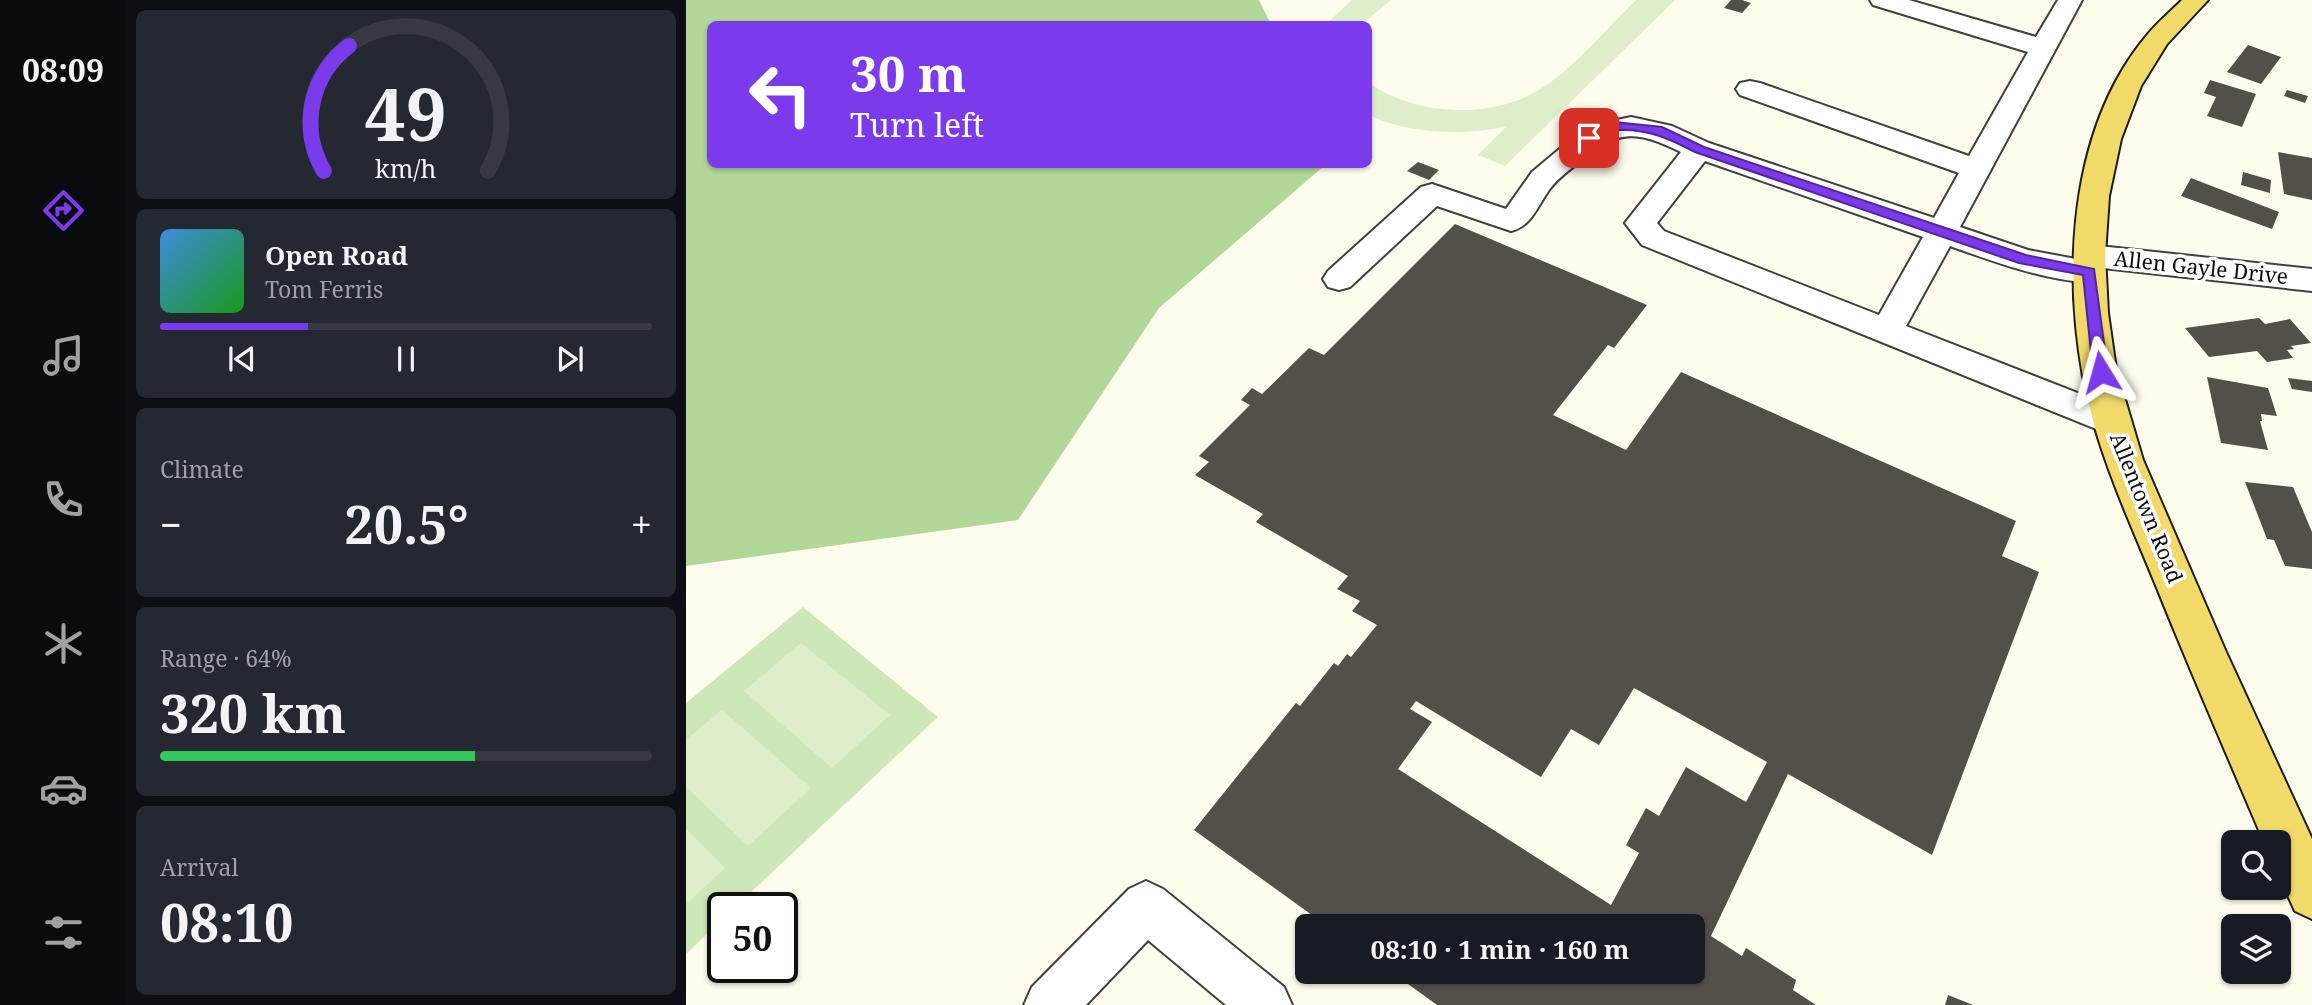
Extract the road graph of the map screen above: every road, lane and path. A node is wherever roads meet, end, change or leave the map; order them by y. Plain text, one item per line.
1 (1882, 0) edge
2 (2070, 0) edge
3 (2196, 0) edge
4 (2044, 48) junction
5 (1750, 89) dead end
6 (1699, 149) junction
7 (1976, 169) junction
8 (1942, 230) junction
9 (2090, 264) junction
10 (1339, 279) dead end
11 (2312, 279) edge
12 (1886, 332) junction
13 (2111, 421) junction
14 (2312, 894) edge
15 (1050, 1005) edge
16 (1266, 1005) edge

1 - 4 street
2 - 4 street
3 - 9 main road, Allentown Road
4 - 7 street
5 - 7 street
6 - 8 street, Allen Gayle Drive
6 - 10 street, Allen Gayle Drive
6 - 12 street
7 - 8 street
8 - 9 street, Allen Gayle Drive
8 - 12 street
9 - 11 street, Allen Gayle Drive
9 - 13 main road, Allentown Road
12 - 13 street
13 - 14 main road, Allentown Road
15 - 16 street

